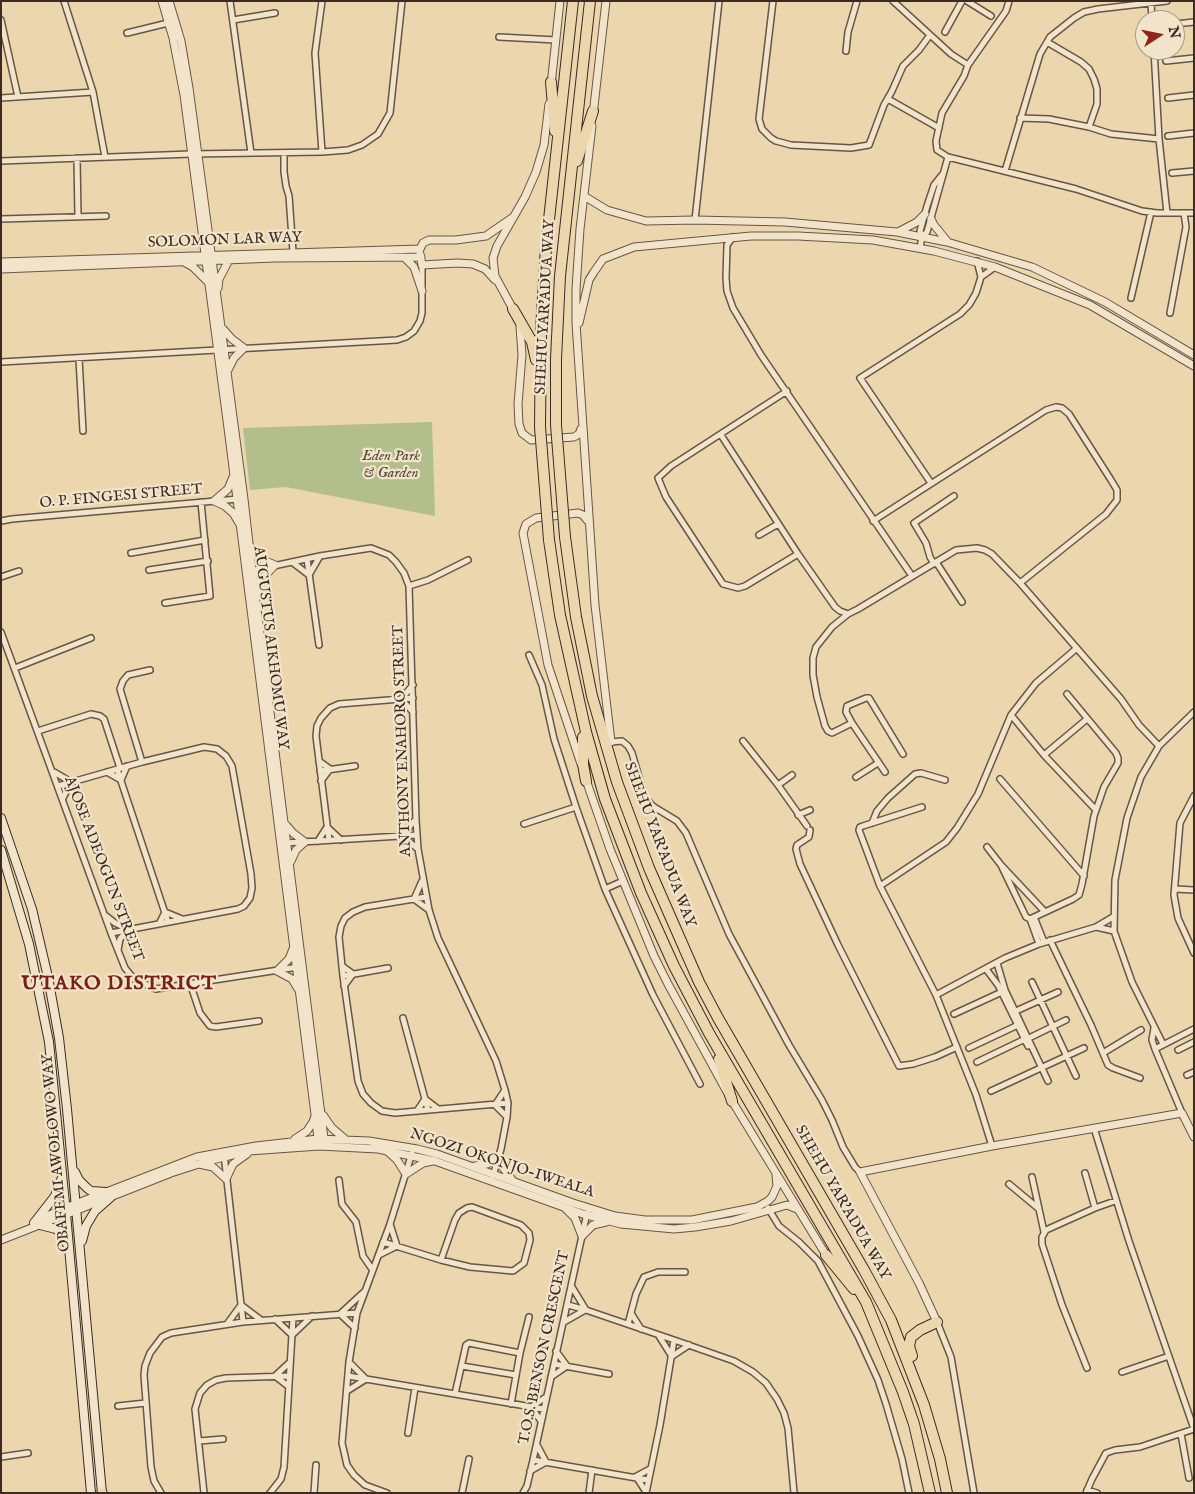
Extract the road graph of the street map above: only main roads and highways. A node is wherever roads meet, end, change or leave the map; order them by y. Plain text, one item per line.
1 (573, 1) edge
2 (590, 1) edge
3 (551, 82) road end
4 (593, 110) road end
5 (555, 169) junction
6 (570, 183) junction
7 (513, 309) road end
8 (540, 401) junction
9 (580, 711) junction
10 (611, 742) road end
11 (586, 781) road end
12 (617, 782) junction
13 (1, 818) edge
14 (1, 850) edge
15 (709, 1033) junction
16 (732, 1101) road end
17 (72, 1164) junction
18 (62, 1176) junction
19 (68, 1246) junction
20 (80, 1251) junction
21 (826, 1256) road end
22 (873, 1286) junction
23 (866, 1302) junction
24 (924, 1405) junction
25 (102, 1492) edge
26 (91, 1493) edge
27 (930, 1493) edge
28 (947, 1493) edge

1 - 5 highway, SHEHU YAR'ADUA WAY
2 - 6 highway, SHEHU YAR'ADUA WAY
3 - 5 highway
4 - 6 highway
5 - 8 highway, SHEHU YAR'ADUA WAY
6 - 12 highway, SHEHU YAR'ADUA WAY, bridge
7 - 8 highway
8 - 9 highway, SHEHU YAR'ADUA WAY, bridge
9 - 11 highway
9 - 15 highway, SHEHU YAR'ADUA WAY
10 - 12 highway
12 - 22 highway, SHEHU YAR'ADUA WAY
13 - 17 main road, OBAFEMI AWOLOWO WAY
14 - 18 main road, OBAFEMI AWOLOWO WAY
15 - 16 highway
15 - 23 highway, SHEHU YAR'ADUA WAY
17 - 20 main road, OBAFEMI AWOLOWO WAY
17 - 20 main road
18 - 19 main road, OBAFEMI AWOLOWO WAY
18 - 19 main road
19 - 26 main road, OBAFEMI AWOLOWO WAY
20 - 25 main road, OBAFEMI AWOLOWO WAY
21 - 23 highway
22 - 24 highway, SHEHU YAR'ADUA WAY
22 - 24 highway
23 - 27 highway, SHEHU YAR'ADUA WAY
24 - 28 highway, SHEHU YAR'ADUA WAY

